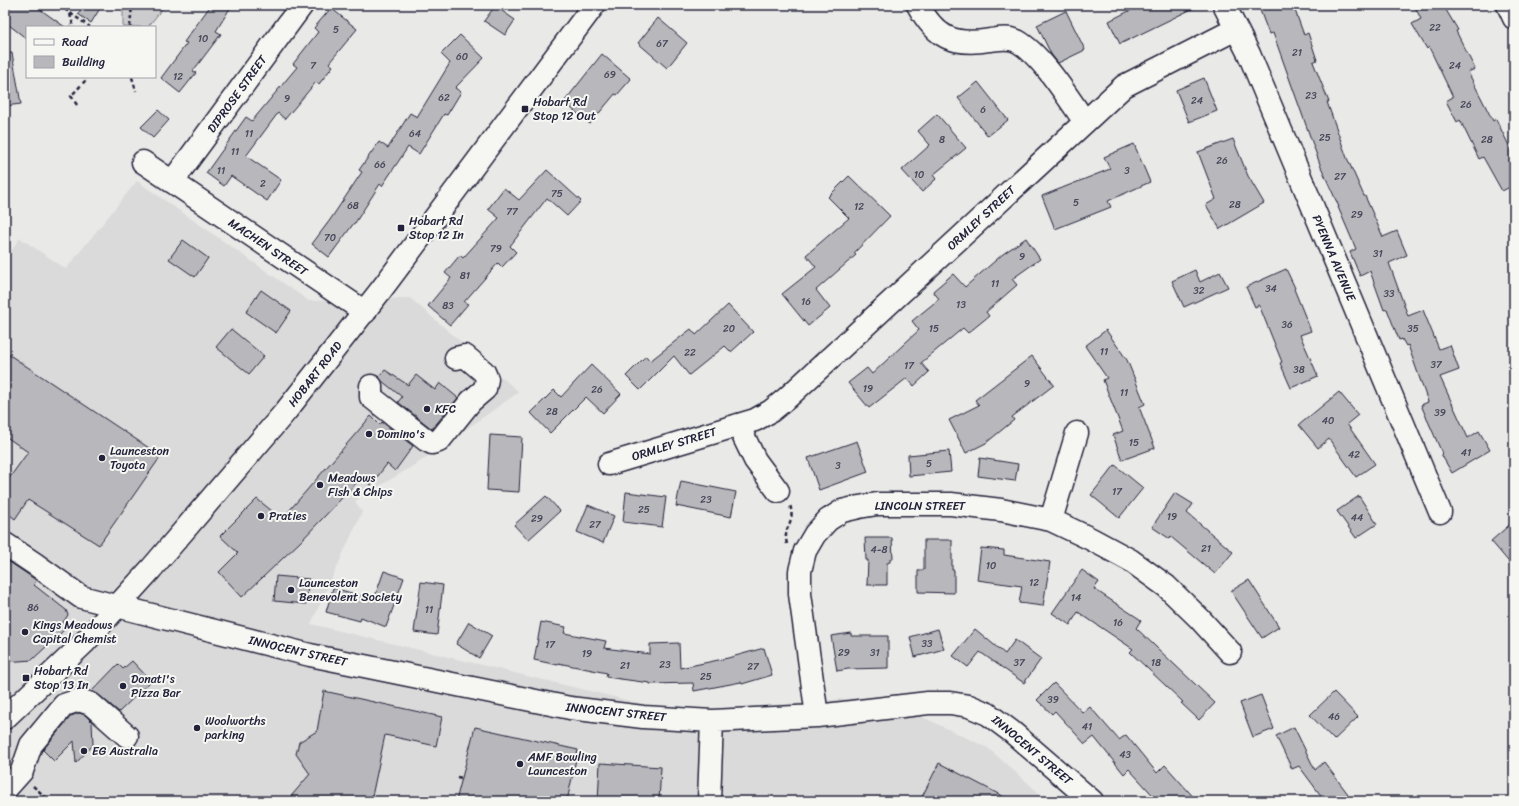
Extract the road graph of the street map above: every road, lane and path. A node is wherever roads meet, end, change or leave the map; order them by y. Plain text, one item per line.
1 (59, 5) edge
2 (132, 5) edge
3 (302, 5) edge
4 (594, 5) edge
5 (918, 5) edge
6 (1224, 5) edge
7 (1508, 5) edge
8 (70, 13) junction
9 (1514, 18) edge
10 (72, 26) edge
11 (89, 26) edge
12 (130, 26) edge
13 (1236, 29) junction
14 (87, 78) edge
15 (132, 78) edge
16 (136, 91) dead end
17 (77, 105) dead end
18 (1085, 122) junction
19 (143, 162) dead end
20 (172, 182) junction
21 (364, 312) junction
22 (456, 358) dead end
23 (371, 386) dead end
24 (738, 425) junction
25 (1077, 434) dead end
26 (609, 464) dead end
27 (778, 490) joint
28 (1440, 512) dead end
29 (1051, 520) junction
30 (5, 544) edge
31 (804, 554) junction
32 (116, 606) junction
33 (1230, 652) dead end
34 (817, 716) junction
35 (5, 718) edge
36 (712, 720) junction
37 (127, 736) dead end
38 (25, 777) junction
39 (457, 777) dead end
40 (462, 778) dead end
41 (5, 790) edge
42 (50, 801) edge
43 (709, 801) edge
44 (1092, 801) edge

1 - 8 path
2 - 12 path
3 - 20 street, DIPROSE STREET
4 - 21 street, HOBART ROAD
5 - 18 street
6 - 13 street, PYENNA AVENUE
7 - 9 street
8 - 10 path
8 - 11 path
13 - 18 street, ORMLEY STREET
13 - 28 street, PYENNA AVENUE
14 - 17 path
15 - 16 path
18 - 24 street, ORMLEY STREET
19 - 20 street, MACHEN STREET
20 - 21 street, MACHEN STREET
21 - 32 street, HOBART ROAD
22 - 23 street
24 - 26 street, ORMLEY STREET
24 - 27 street
25 - 29 street
27 - 31 path
29 - 31 street, LINCOLN STREET
29 - 33 street, LINCOLN STREET
30 - 32 street, INNOCENT STREET
31 - 34 street, LINCOLN STREET
32 - 35 street, HOBART ROAD
32 - 36 street, INNOCENT STREET
34 - 36 street, INNOCENT STREET
34 - 44 street, INNOCENT STREET
36 - 43 street
37 - 38 street
38 - 41 street
38 - 42 path
39 - 40 path

